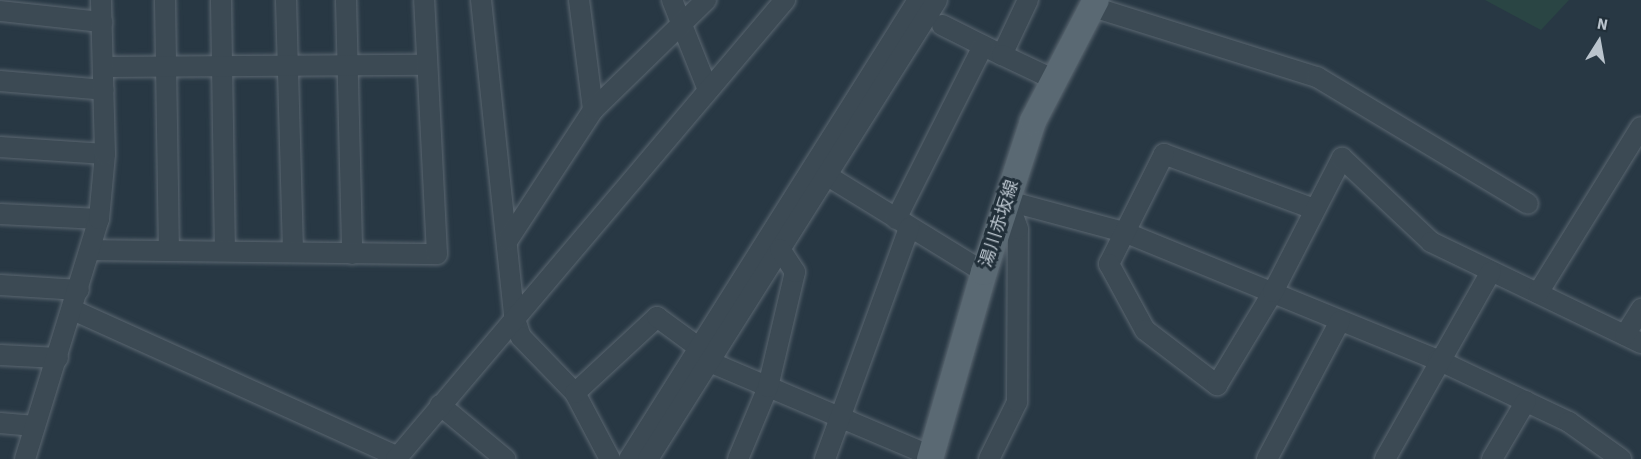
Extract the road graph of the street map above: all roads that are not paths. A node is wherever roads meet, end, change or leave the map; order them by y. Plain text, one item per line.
1 (101, 0) edge
2 (165, 0) edge
3 (220, 0) edge
4 (286, 0) edge
5 (346, 0) edge
6 (424, 0) edge
7 (481, 0) edge
8 (579, 0) edge
9 (672, 0) edge
10 (706, 0) edge
11 (785, 0) edge
12 (918, 0) edge
13 (937, 0) edge
14 (1028, 0) edge
15 (1094, 4) edge
16 (0, 11) edge
17 (102, 22) junction
18 (685, 25) junction
19 (942, 25) dead end
20 (983, 46) junction
21 (1002, 55) junction
22 (426, 65) junction
23 (222, 66) junction
24 (288, 66) junction
25 (348, 66) junction
26 (103, 67) junction
27 (166, 67) junction
28 (1055, 80) junction
29 (0, 81) edge
30 (104, 90) junction
31 (708, 90) junction
32 (593, 110) junction
33 (1641, 126) edge
34 (0, 147) edge
35 (105, 154) junction
36 (820, 172) junction
37 (1008, 201) junction
38 (1528, 204) dead end
39 (1314, 209) junction
40 (0, 214) edge
41 (99, 219) junction
42 (903, 224) junction
43 (1124, 232) junction
44 (508, 240) junction
45 (780, 249) junction
46 (92, 250) junction
47 (169, 250) junction
48 (225, 250) junction
49 (293, 252) junction
50 (352, 254) junction
51 (984, 272) junction
52 (1491, 272) junction
53 (0, 285) edge
54 (79, 290) junction
55 (1272, 292) junction
56 (1538, 293) junction
57 (1641, 309) edge
58 (73, 310) junction
59 (514, 316) junction
60 (1340, 321) junction
61 (1633, 339) edge
62 (0, 355) edge
63 (700, 355) junction
64 (58, 358) junction
65 (1438, 360) junction
66 (768, 387) junction
67 (575, 393) junction
68 (1526, 401) junction
69 (440, 405) junction
70 (840, 417) junction
71 (0, 423) edge
72 (35, 426) junction
73 (931, 457) edge
74 (397, 458) edge
75 (25, 459) edge
76 (505, 459) edge
77 (610, 459) edge
78 (629, 459) edge
79 (648, 459) edge
80 (738, 459) edge
81 (825, 459) edge
82 (989, 459) edge
83 (1267, 459) edge
84 (1384, 459) edge
85 (1492, 459) edge
86 (1621, 459) edge

1 - 17 street
2 - 27 street
3 - 23 street
4 - 24 street
5 - 25 street
6 - 22 street
7 - 44 street
8 - 32 street
9 - 18 street
10 - 18 street
11 - 31 street
12 - 36 street
13 - 36 street
14 - 21 street
15 - 28 main road, 湯川赤坂線
15 - 38 street
16 - 17 street
17 - 26 street
18 - 31 street
18 - 32 street
19 - 20 street
20 - 21 street
20 - 42 street
21 - 28 street
22 - 25 street
22 - 50 street
23 - 24 street
23 - 27 street
23 - 48 street
24 - 25 street
24 - 49 street
25 - 50 street
26 - 27 street
26 - 30 street
27 - 47 street
28 - 37 main road, 湯川赤坂線
29 - 30 street
30 - 35 street
31 - 59 street
32 - 44 street
33 - 56 street
34 - 35 street
35 - 41 street
36 - 42 street
36 - 45 street
36 - 63 street
37 - 43 street
37 - 51 main road, 湯川赤坂線
37 - 82 street
39 - 43 street
39 - 52 street
39 - 55 street
40 - 41 street
41 - 46 street
42 - 51 street
42 - 70 street
43 - 55 street
43 - 55 street
44 - 59 street
45 - 63 street
45 - 66 street
46 - 47 street
46 - 54 street
47 - 48 street
48 - 49 street
49 - 50 street
51 - 73 main road, 湯川赤坂線
52 - 56 street
52 - 65 street
53 - 54 street
54 - 58 street
55 - 60 street
56 - 61 street
57 - 61 street
58 - 64 street
58 - 74 street
59 - 67 street
59 - 69 street
60 - 65 street
60 - 83 street
62 - 64 street
63 - 66 street
63 - 67 street
63 - 78 street
63 - 79 street
64 - 72 street
65 - 68 street
65 - 84 street
66 - 70 street
66 - 80 street
67 - 77 street
68 - 85 street
68 - 86 street
69 - 74 street
69 - 76 street
70 - 73 street
70 - 81 street
71 - 72 street
72 - 75 street

